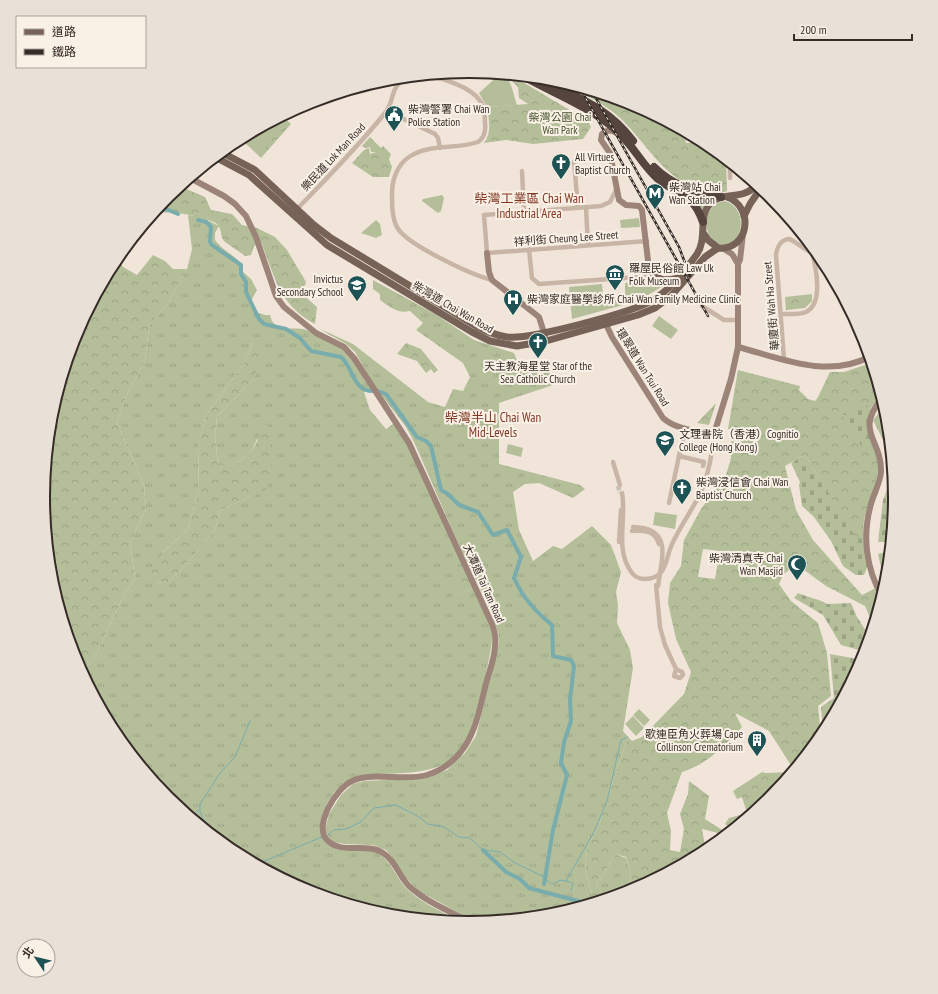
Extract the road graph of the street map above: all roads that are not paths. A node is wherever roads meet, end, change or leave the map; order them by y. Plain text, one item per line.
1 (441, 79) edge
2 (400, 84) edge
3 (540, 84) edge
4 (554, 87) edge
5 (387, 111) junction
6 (624, 138) junction
7 (440, 148) junction
8 (227, 155) edge
9 (221, 160) edge
10 (574, 162) dead end
11 (730, 170) edge
12 (522, 171) dead end
13 (730, 178) dead end
14 (195, 181) edge
15 (752, 189) edge
16 (616, 190) junction
17 (757, 194) edge
18 (724, 197) junction
19 (578, 208) junction
20 (586, 208) junction
21 (294, 212) junction
22 (524, 212) junction
23 (744, 216) junction
24 (703, 222) junction
25 (744, 232) junction
26 (704, 234) junction
27 (647, 241) junction
28 (588, 245) junction
29 (804, 246) edge
30 (721, 248) junction
31 (530, 250) junction
32 (487, 253) junction
33 (815, 262) edge
34 (738, 264) junction
35 (649, 269) junction
36 (677, 278) junction
37 (492, 280) junction
38 (702, 306) dead end
39 (781, 314) junction
40 (738, 320) junction
41 (604, 321) junction
42 (544, 332) junction
43 (546, 341) junction
44 (738, 347) junction
45 (784, 359) junction
46 (865, 359) edge
47 (878, 404) edge
48 (685, 428) junction
49 (715, 431) junction
50 (679, 456) junction
51 (613, 462) dead end
52 (703, 462) dead end
53 (619, 485) tunnel mouth
54 (621, 493) tunnel mouth
55 (669, 503) dead end
56 (621, 529) junction
57 (878, 587) edge
58 (676, 668) dead end
59 (459, 916) edge

1 - 7 street
2 - 5 street
3 - 6 highway
4 - 18 highway
5 - 7 street
5 - 21 street, 樂民道 Lok Man Road
6 - 16 main road
6 - 24 highway
7 - 37 street
8 - 21 main road, 柴灣道 Chai Wan Road
9 - 21 main road, 柴灣道 Chai Wan Road
10 - 19 street
11 - 13 street
12 - 22 street
14 - 59 main road, 大潭道 Tai Tam Road
15 - 18 main road, 柴灣道 Chai Wan Road
16 - 20 street
16 - 27 main road
17 - 23 main road
18 - 23 main road
18 - 24 main road, 柴灣道 Chai Wan Road
19 - 20 street
19 - 22 street
20 - 28 street
21 - 42 main road, 柴灣道 Chai Wan Road
21 - 43 main road, 柴灣道 Chai Wan Road
22 - 32 street
23 - 25 main road
24 - 26 main road, 柴灣道 Chai Wan Road
25 - 30 main road, 柴灣道 Chai Wan Road
25 - 34 main road
26 - 30 main road
26 - 36 main road, 柴灣道 Chai Wan Road
27 - 28 street, 祥利街 Cheung Lee Street
27 - 35 main road
28 - 31 street, 祥利街 Cheung Lee Street
29 - 39 street, 華廈街 Wah Ha Street
30 - 34 main road
30 - 41 main road, 柴灣道 Chai Wan Road
31 - 32 street, 祥利街 Cheung Lee Street
31 - 35 street
32 - 37 main road
33 - 39 street
34 - 40 main road
35 - 36 main road
36 - 41 main road, 柴灣道 Chai Wan Road
37 - 42 main road
38 - 40 street
39 - 45 street, 華廈街 Wah Ha Street
40 - 44 main road
41 - 42 main road, 柴灣道 Chai Wan Road
41 - 43 main road, 柴灣道 Chai Wan Road
41 - 48 main road, 環翠道 Wan Tsui Road
42 - 43 main road
44 - 45 main road
44 - 49 main road
45 - 46 main road
47 - 57 main road
48 - 49 main road, 環翠道 Wan Tsui Road
48 - 50 street
49 - 56 street
50 - 52 street
50 - 55 street
51 - 53 street
54 - 56 street
56 - 58 street, bridge

